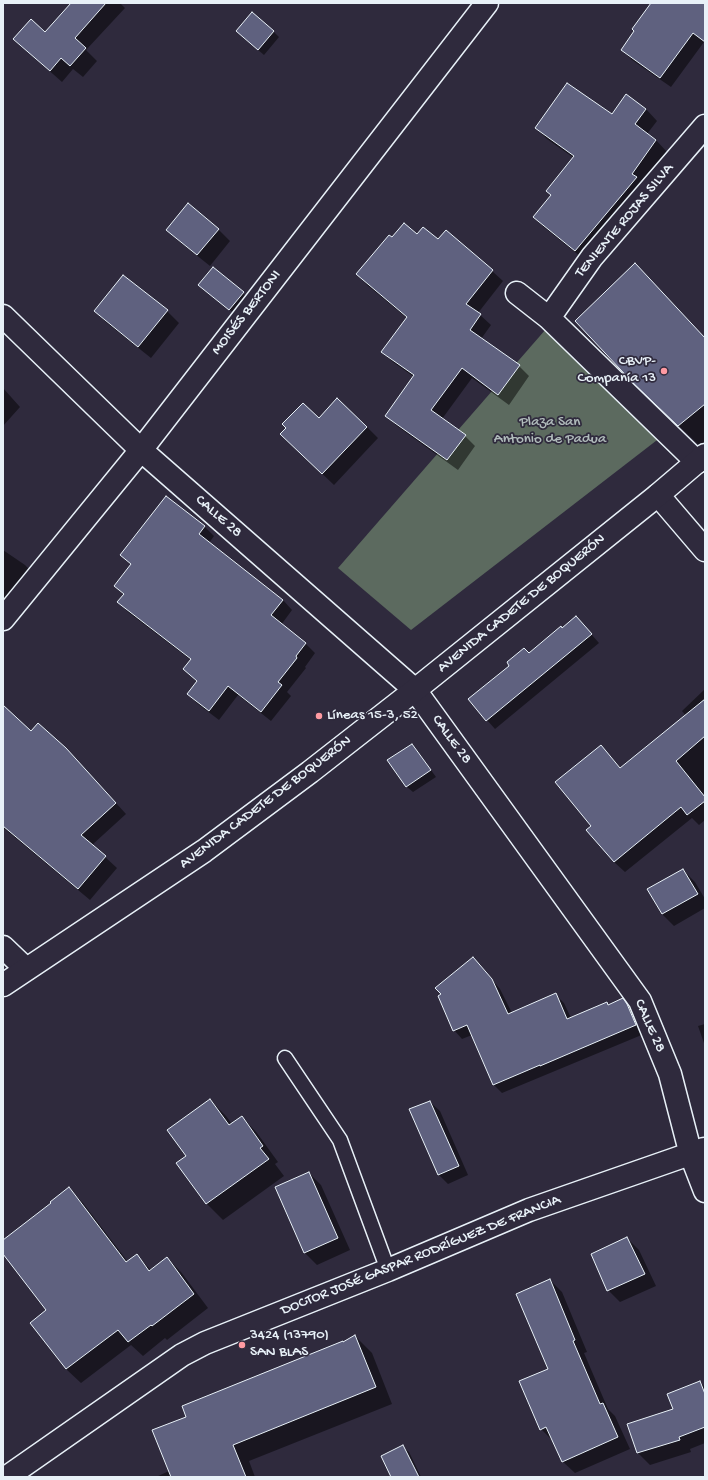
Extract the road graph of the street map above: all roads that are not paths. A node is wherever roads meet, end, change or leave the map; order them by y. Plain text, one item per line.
1 (487, 3) edge
2 (705, 126) edge
3 (517, 293) dead end
4 (3, 316) edge
5 (549, 318) junction
6 (141, 450) junction
7 (701, 458) edge
8 (658, 495) junction
9 (705, 550) edge
10 (3, 619) edge
11 (415, 690) junction
12 (3, 947) edge
13 (26, 969) junction
14 (3, 984) edge
15 (285, 1058) dead end
16 (698, 1152) edge
17 (705, 1191) edge
18 (388, 1270) junction
19 (7, 1477) edge

1 - 6 street, MOISÉS BERTONI
2 - 5 street, TENIENTE ROJAS SILVA
3 - 5 street
4 - 6 street, CALLE 28
5 - 7 street
6 - 10 street, MOISÉS BERTONI
6 - 11 street, CALLE 28
7 - 8 street, AVENIDA CADETE DE BOQUERÓN
8 - 9 street
8 - 11 street, AVENIDA CADETE DE BOQUERÓN
11 - 13 street, AVENIDA CADETE DE BOQUERÓN
11 - 16 street, CALLE 28
12 - 13 street
13 - 14 street, AVENIDA CADETE DE BOQUERÓN
15 - 18 lane
16 - 17 street, CALLE 28
16 - 18 street, DOCTOR JOSÉ GASPAR RODRÍGUEZ DE FRANCIA
18 - 19 street, DOCTOR JOSÉ GASPAR RODRÍGUEZ DE FRANCIA

